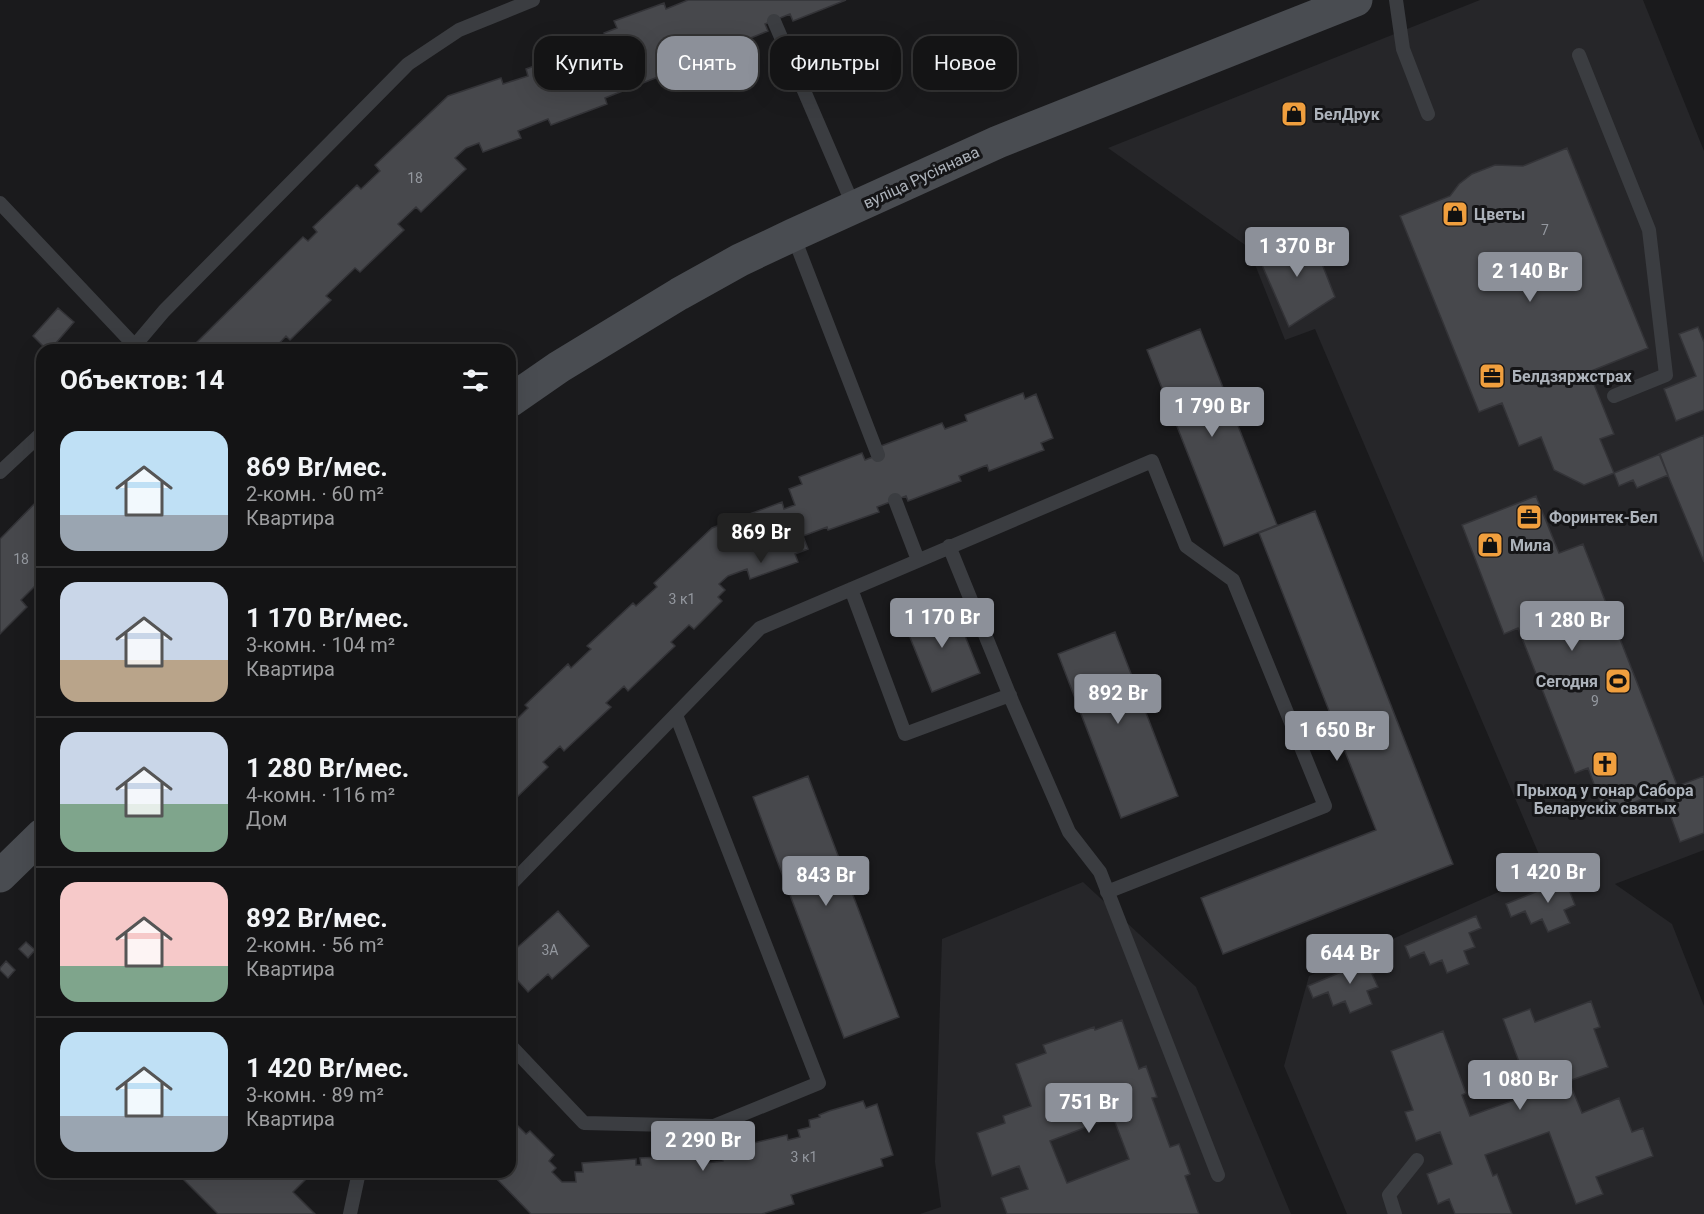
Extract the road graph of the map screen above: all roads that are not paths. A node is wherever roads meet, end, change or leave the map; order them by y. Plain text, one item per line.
1 (533, 0) edge
2 (1356, 0) edge
3 (1396, 0) edge
4 (774, 21) dead end
5 (1579, 55) dead end
6 (1428, 114) dead end
7 (0, 203) edge
8 (854, 207) junction
9 (793, 235) junction
10 (129, 344) edge
11 (136, 344) edge
12 (1614, 396) dead end
13 (516, 397) edge
14 (36, 438) edge
15 (878, 455) dead end
16 (0, 472) edge
17 (895, 500) dead end
18 (949, 546) junction
19 (918, 560) junction
20 (851, 589) junction
21 (1010, 695) junction
22 (676, 715) junction
23 (36, 841) edge
24 (0, 876) edge
25 (516, 879) edge
26 (1107, 892) junction
27 (516, 1051) edge
28 (1417, 1160) dead end
29 (1218, 1175) dead end
30 (358, 1178) edge
31 (350, 1214) edge
32 (1395, 1214) edge

1 - 11 lane
2 - 8 main road, вуліца Русіянава
3 - 6 lane
4 - 8 lane
5 - 12 lane
7 - 10 lane
8 - 9 main road, вуліца Русіянава
9 - 13 main road, вуліца Русіянава
9 - 15 lane
14 - 16 lane
17 - 19 lane
18 - 19 lane
18 - 21 lane
18 - 26 lane
19 - 20 lane
20 - 21 lane
20 - 22 lane
21 - 26 lane
22 - 25 lane
22 - 27 lane
23 - 24 main road
26 - 29 lane
28 - 32 lane
30 - 31 lane

